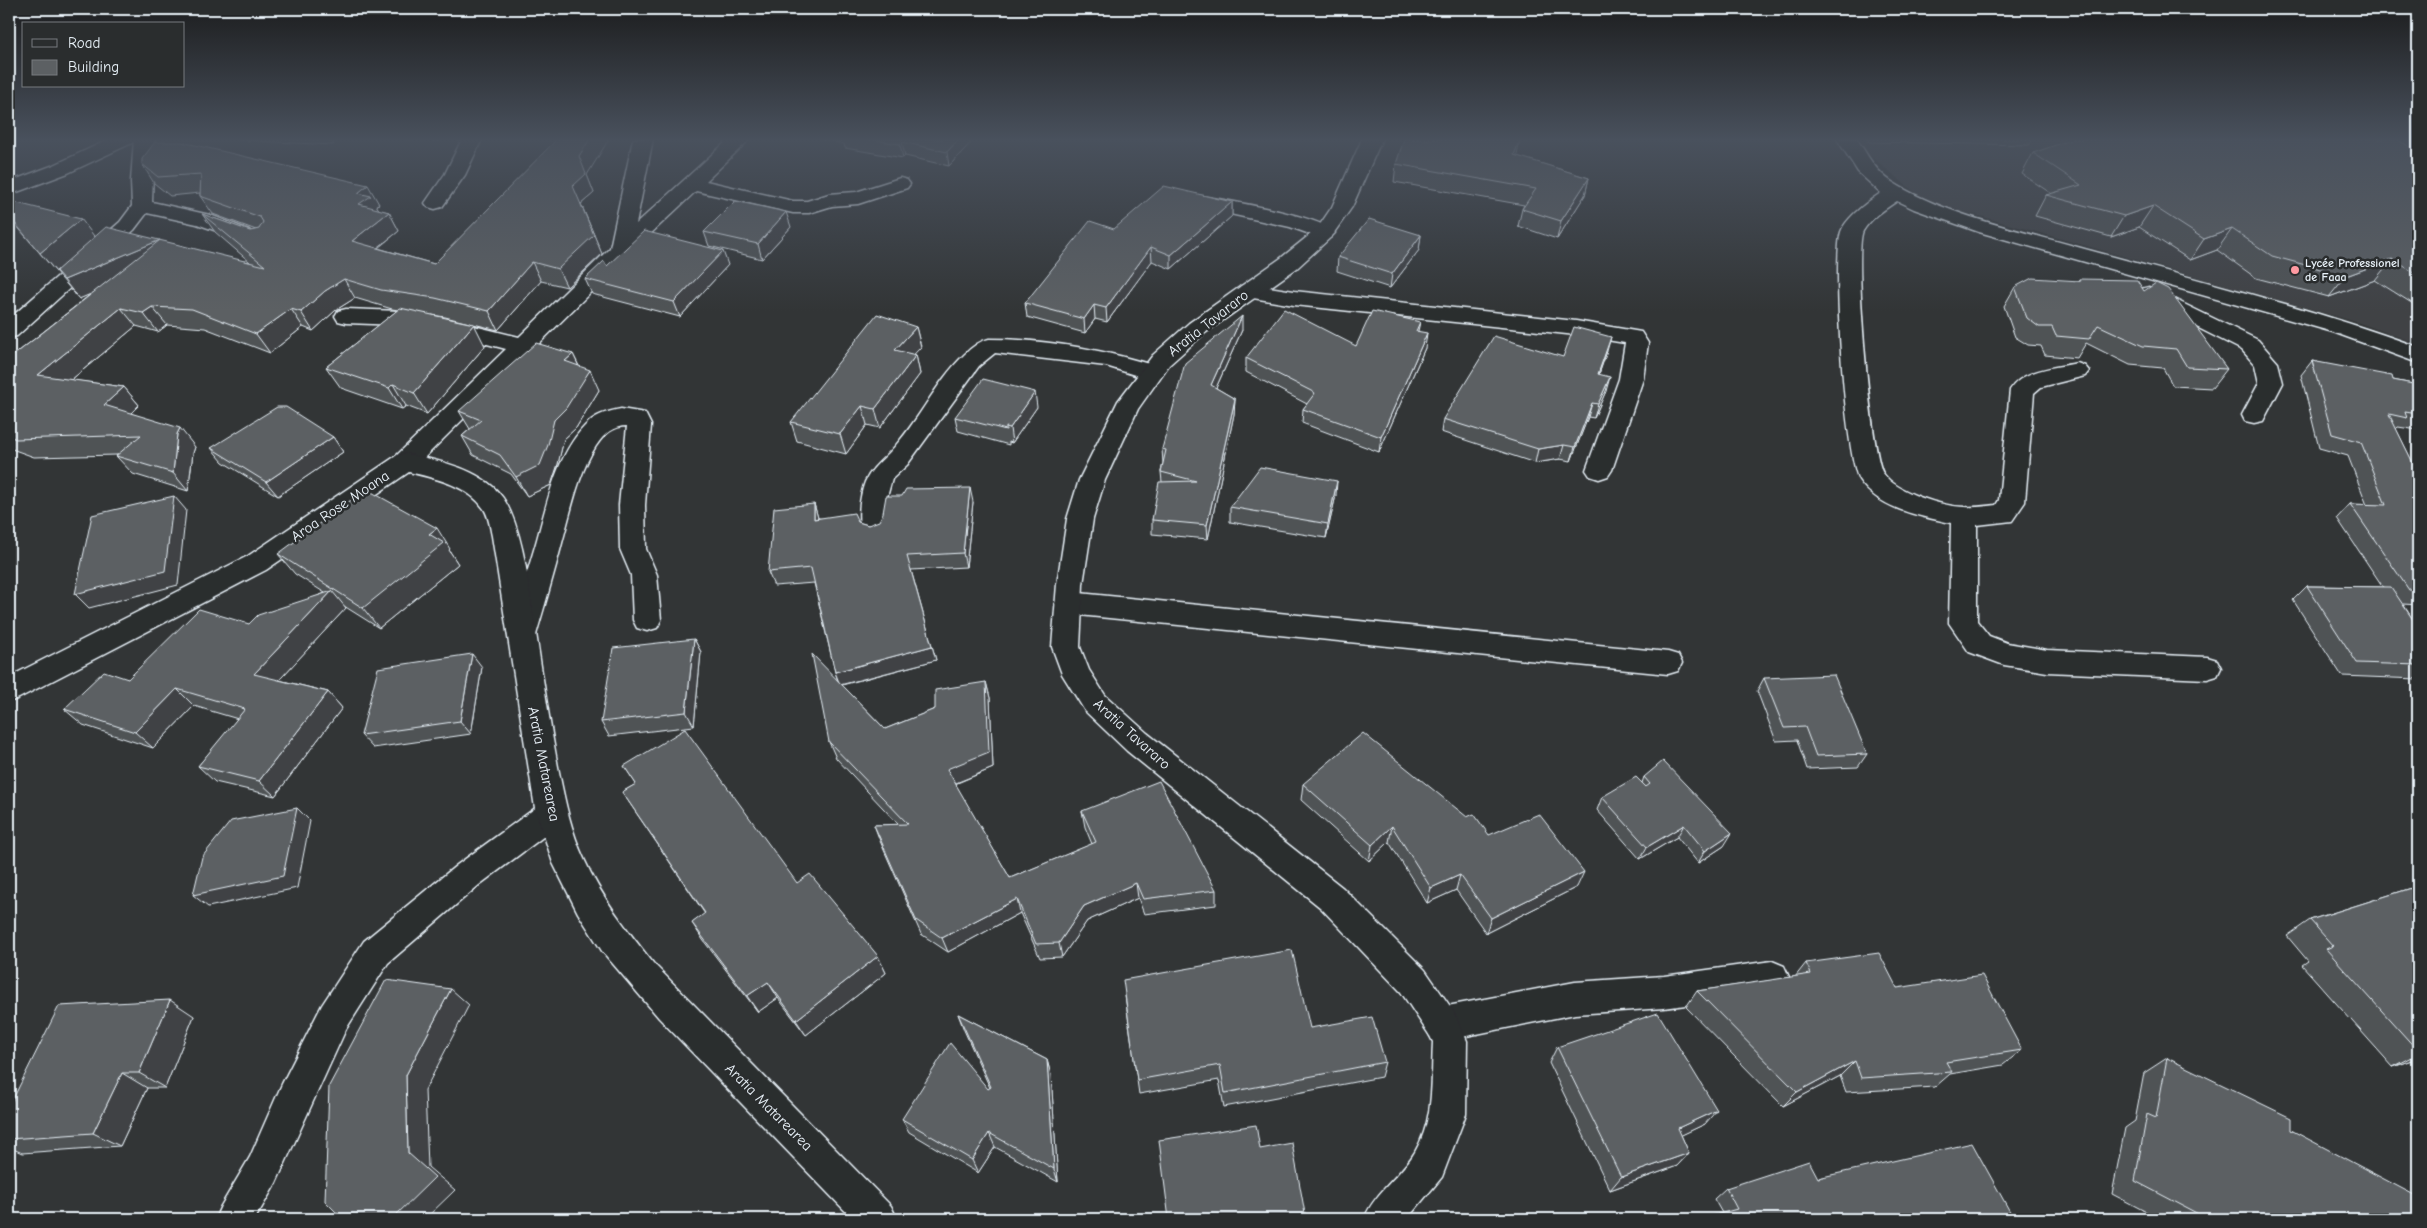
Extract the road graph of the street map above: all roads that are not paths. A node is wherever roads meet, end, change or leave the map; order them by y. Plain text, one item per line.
1 (141, 196) edge
2 (440, 196) edge
3 (631, 196) edge
4 (678, 196) edge
5 (746, 196) edge
6 (863, 196) edge
7 (1179, 196) edge
8 (1347, 196) edge
9 (1888, 196) edge
10 (1903, 196) edge
11 (435, 203) dead end
12 (142, 206) junction
13 (1324, 233) junction
14 (262, 242) edge
15 (620, 250) junction
16 (2079, 253) junction
17 (1249, 291) junction
18 (346, 316) dead end
19 (9, 331) edge
20 (522, 345) junction
21 (2418, 355) edge
22 (2077, 371) dead end
23 (1151, 372) junction
24 (2254, 415) dead end
25 (405, 462) junction
26 (1598, 470) dead end
27 (1964, 517) junction
28 (872, 527) edge
29 (1069, 603) junction
30 (647, 620) dead end
31 (522, 635) junction
32 (1668, 662) dead end
33 (2207, 668) dead end
34 (9, 690) edge
35 (552, 813) junction
36 (1772, 977) dead end
37 (1442, 1024) junction
38 (234, 1219) edge
39 (878, 1219) edge
40 (1383, 1219) edge

1 - 12 street
2 - 11 street
3 - 15 street
4 - 15 street, Aroa Rose Moana
5 - 6 street
7 - 13 street
8 - 13 street, Aratia Tavararo
9 - 27 street
10 - 16 street
12 - 14 street
12 - 19 street
13 - 17 street, Aratia Tavararo
15 - 20 street, Aroa Rose Moana
16 - 21 street
16 - 24 street
17 - 23 street, Aratia Tavararo
17 - 26 street
18 - 20 street
20 - 25 street, Aroa Rose Moana
22 - 27 street
23 - 28 street
23 - 29 street, Aratia Tavararo
25 - 31 street, Aratia Matarearea
25 - 34 street, Aroa Rose Moana
27 - 33 street
29 - 32 street
29 - 37 street, Aratia Tavararo
30 - 31 street
31 - 35 street, Aratia Matarearea
35 - 38 street
35 - 39 street, Aratia Matarearea
36 - 37 street
37 - 40 street, Aratia Tavararo

